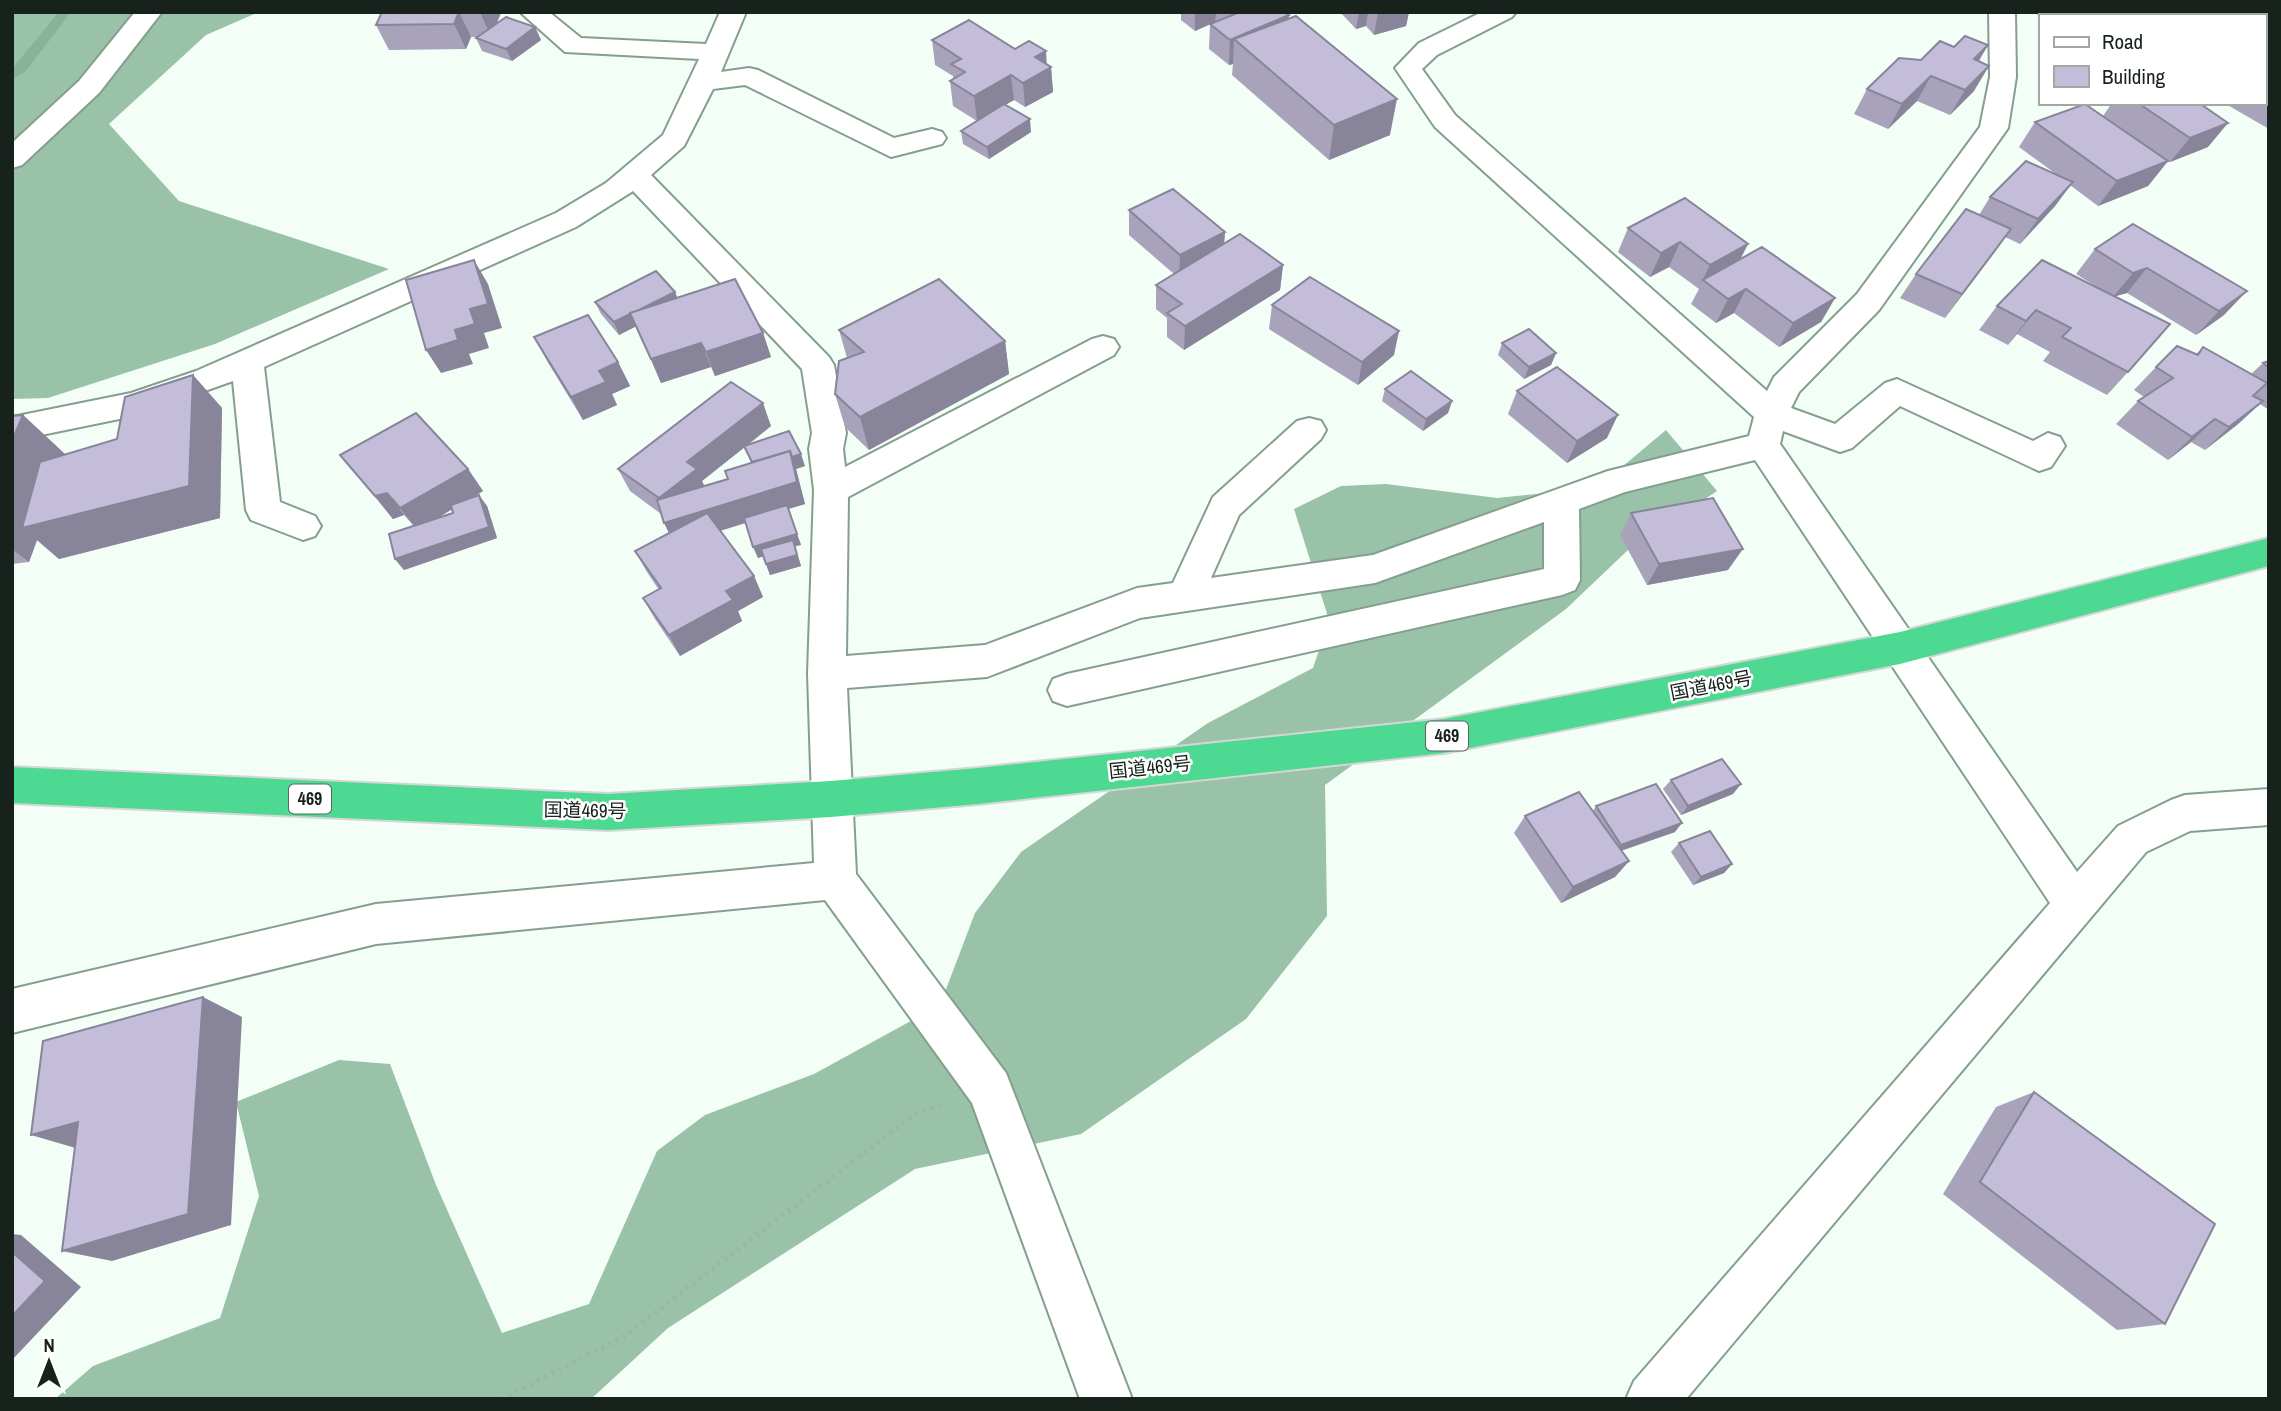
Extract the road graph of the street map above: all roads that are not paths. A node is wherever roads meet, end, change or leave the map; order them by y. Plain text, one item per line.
1 (149, 12) edge
2 (533, 12) edge
3 (733, 12) edge
4 (1503, 12) edge
5 (2002, 12) edge
6 (715, 52) junction
7 (702, 83) junction
8 (932, 138) dead end
9 (12, 159) edge
10 (633, 174) junction
11 (1103, 347) dead end
12 (247, 363) junction
13 (12, 429) edge
14 (1309, 430) dead end
15 (1767, 430) junction
16 (2048, 446) dead end
17 (831, 490) junction
18 (1561, 501) junction
19 (303, 526) dead end
20 (2269, 552) edge
21 (1185, 596) junction
22 (1900, 648) junction
23 (828, 674) junction
24 (1067, 690) dead end
25 (12, 785) edge
26 (831, 799) junction
27 (2269, 807) edge
28 (835, 880) junction
29 (2075, 904) junction
30 (12, 1011) edge
31 (1106, 1399) edge
32 (1652, 1399) edge

1 - 9 street
2 - 6 street
3 - 6 street
4 - 15 street
5 - 15 street
6 - 7 street
7 - 8 street
7 - 10 street
10 - 12 street
10 - 17 street
11 - 17 street
12 - 13 street
12 - 19 street
14 - 21 street
15 - 16 street
15 - 18 street
15 - 22 street
17 - 23 street
18 - 21 street
18 - 24 street
20 - 22 highway, 国道469号 / 469
21 - 23 street
22 - 26 highway, 国道469号 / 469
22 - 29 street
23 - 26 street
25 - 26 highway, 国道469号 / 469
26 - 28 street
27 - 29 street
28 - 30 street
28 - 31 street
29 - 32 street

